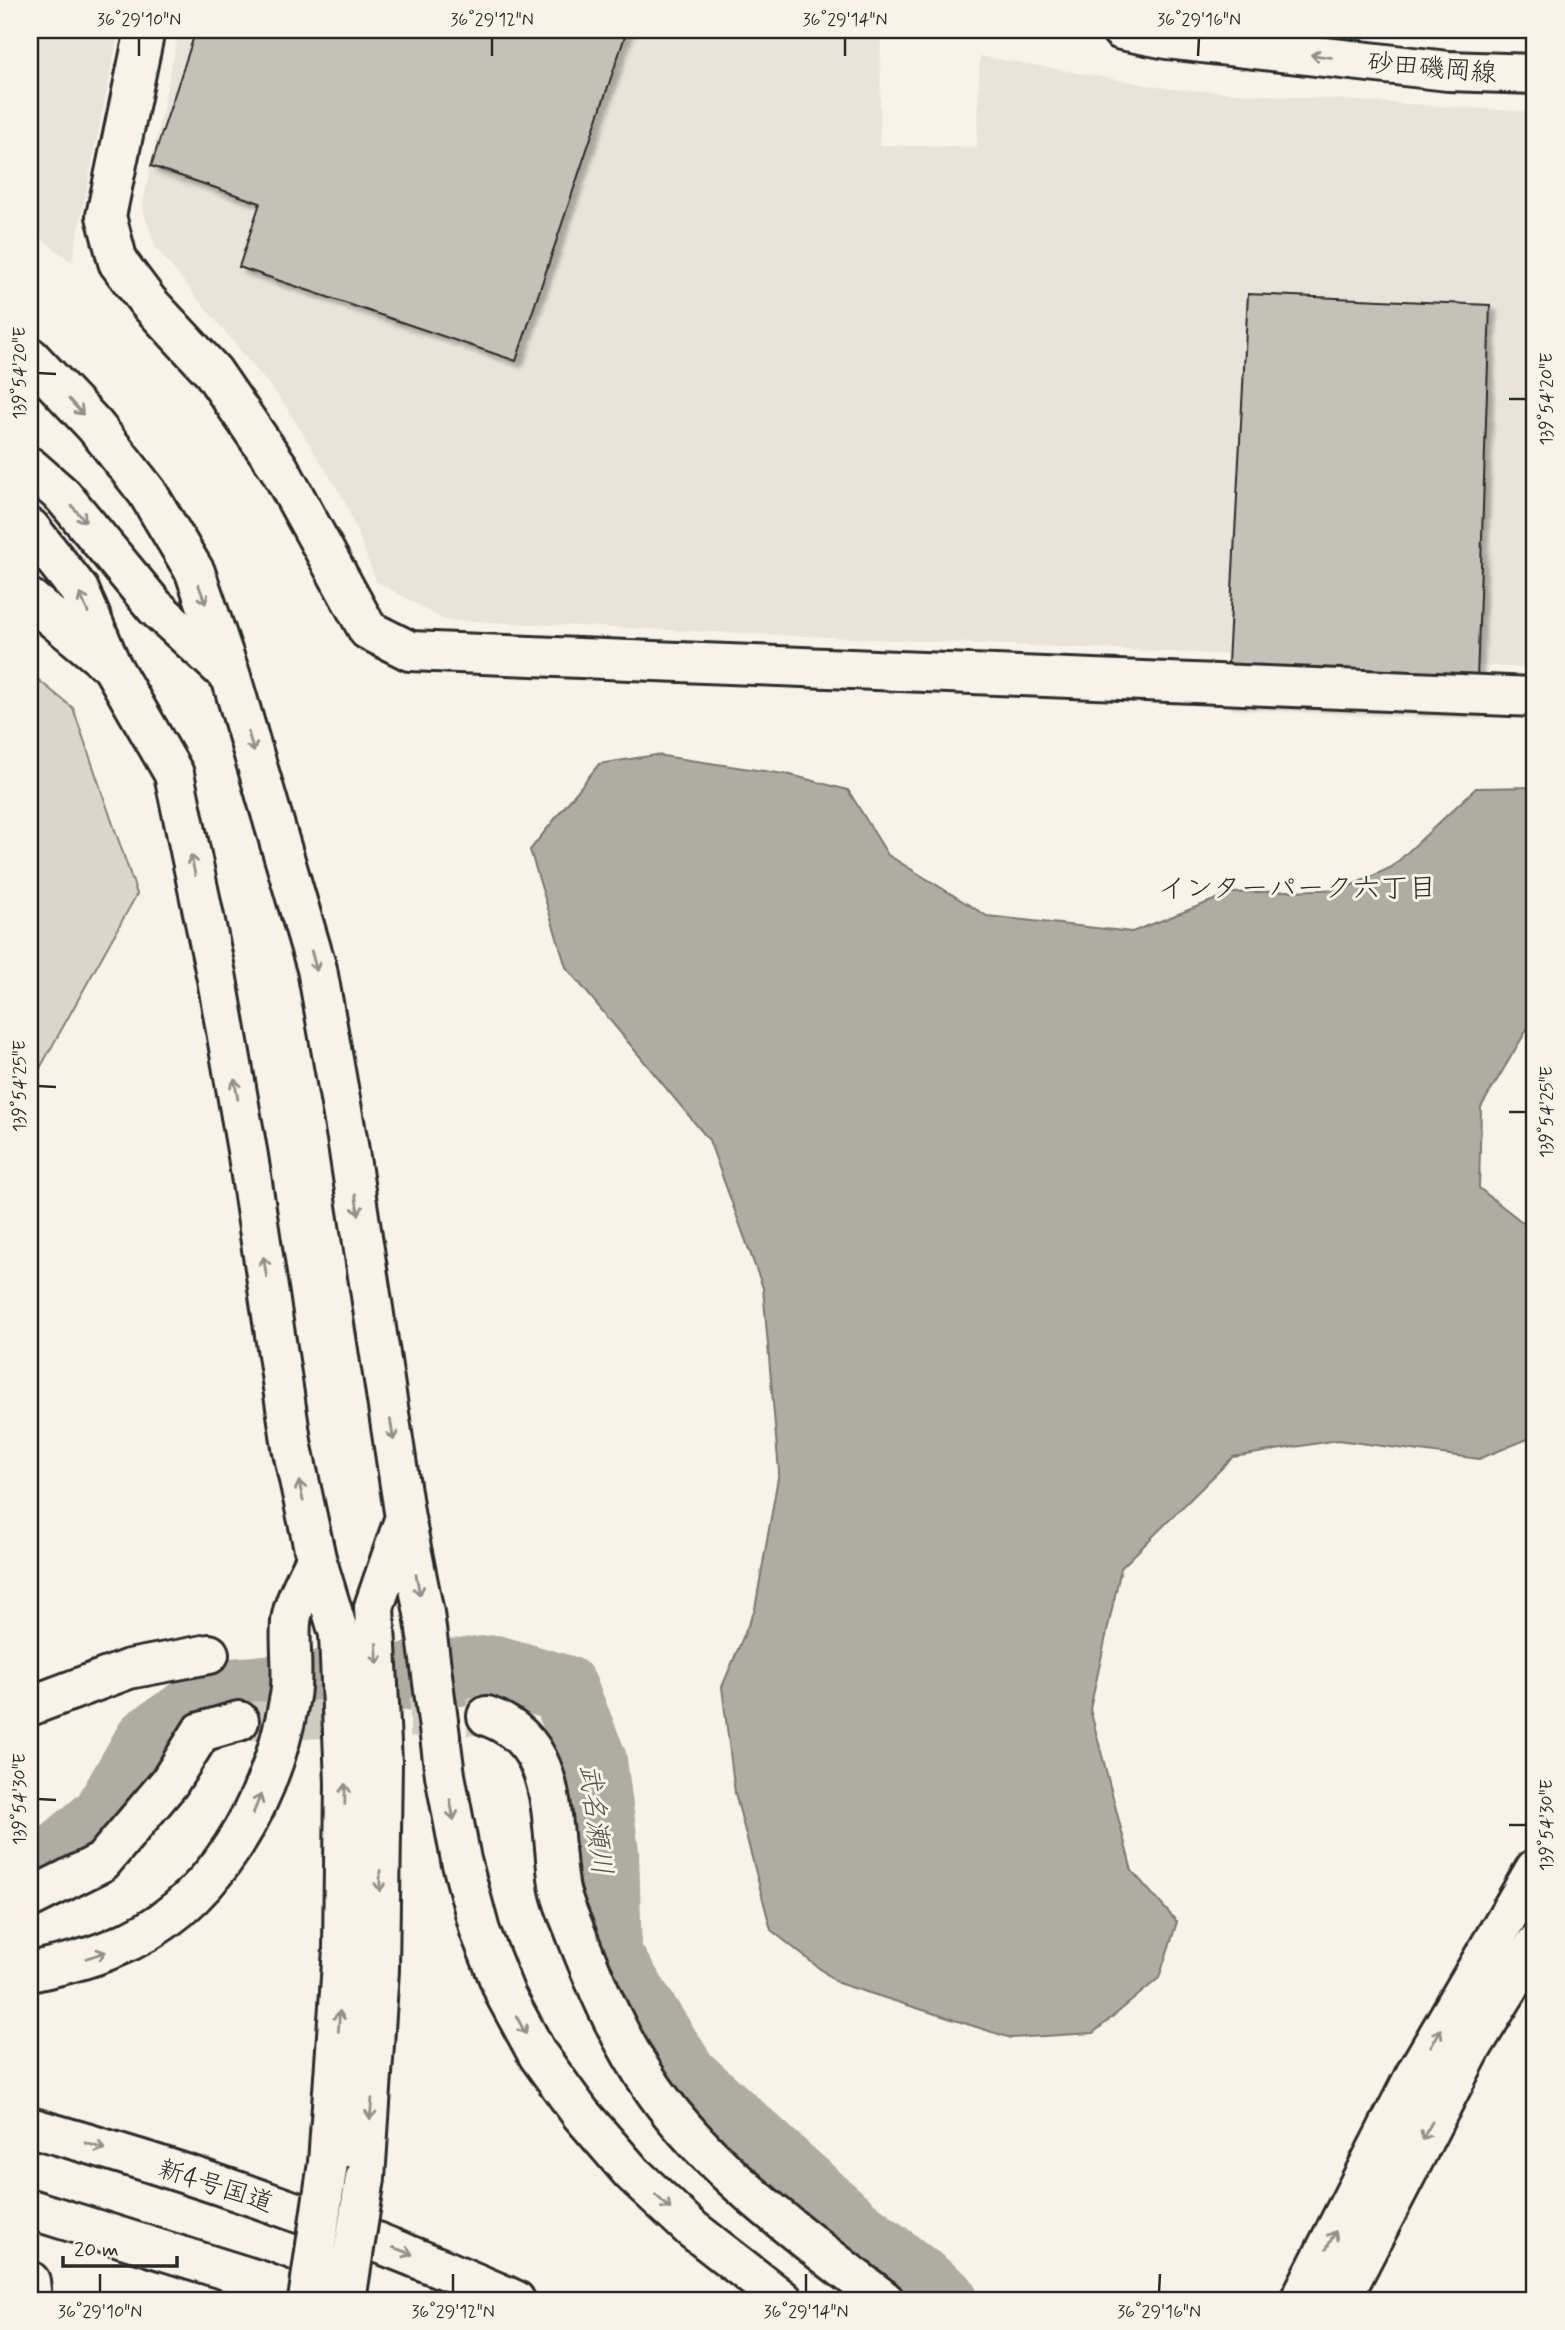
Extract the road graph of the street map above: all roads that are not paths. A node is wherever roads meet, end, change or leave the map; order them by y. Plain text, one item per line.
1 (145, 30) edge
2 (1121, 30) edge
3 (1535, 74) edge
4 (30, 357) edge
5 (30, 467) edge
6 (30, 528) edge
7 (30, 599) edge
8 (111, 666) junction
9 (232, 677) junction
10 (1535, 696) edge
11 (405, 1518) junction
12 (316, 1558) junction
13 (209, 1654) dead end
14 (30, 1706) edge
15 (487, 1716) tunnel mouth
16 (239, 1721) tunnel mouth
17 (1535, 1869) edge
18 (30, 1898) edge
19 (1535, 1945) edge
20 (30, 1972) edge
21 (30, 2127) edge
22 (30, 2209) edge
23 (309, 2300) edge
24 (346, 2300) edge
25 (515, 2300) edge
26 (783, 2300) edge
27 (884, 2300) edge
28 (1300, 2300) edge
29 (1340, 2300) edge

1 - 10 main road
3 -> 2 main road, 砂田磯岡線
4 -> 9 main road
5 -> 9 main road
8 -> 6 main road
7 - 8 main road
12 -> 8 main road
9 -> 11 main road
11 -> 24 main road, bridge
11 -> 26 main road
20 -> 12 main road
23 -> 12 main road, bridge
13 - 14 main road
15 - 27 main road
16 - 18 main road
28 -> 17 main road
19 -> 29 main road
21 -> 25 main road, 新4号国道
22 - 23 main road

